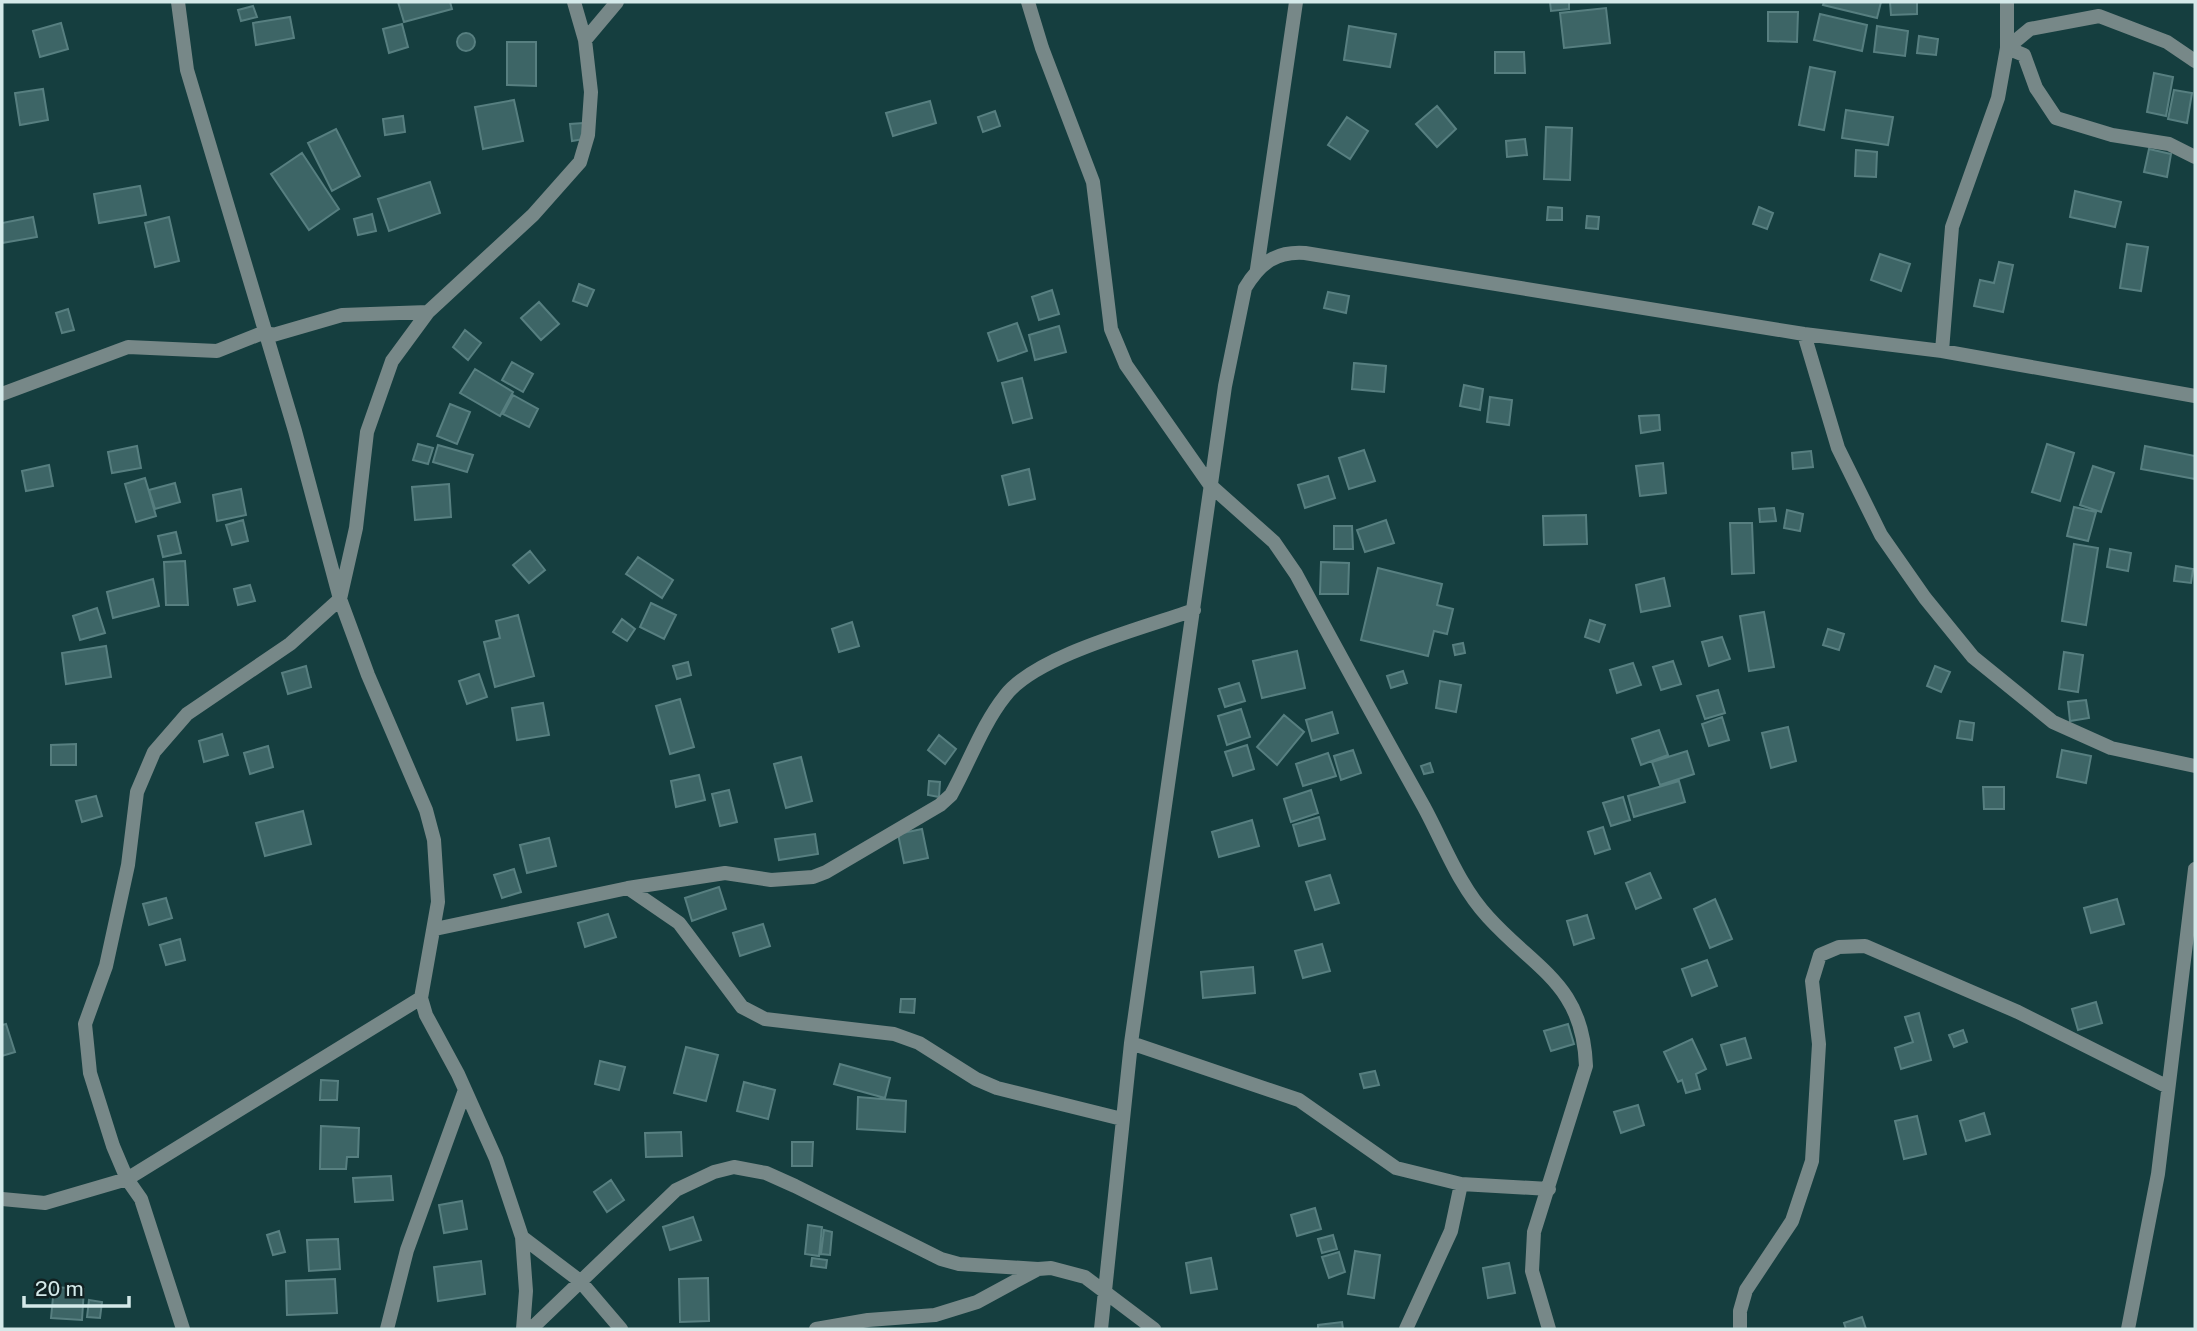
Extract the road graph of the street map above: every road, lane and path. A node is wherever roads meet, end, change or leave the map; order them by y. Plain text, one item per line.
1 (178, 2) edge
2 (574, 2) edge
3 (617, 2) edge
4 (1028, 2) edge
5 (1296, 2) edge
6 (2007, 2) edge
7 (585, 40) junction
8 (2007, 48) junction
9 (2195, 61) edge
10 (2195, 157) edge
11 (1256, 269) junction
12 (428, 312) junction
13 (265, 332) junction
14 (1804, 334) junction
15 (1942, 351) junction
16 (2, 394) edge
17 (2195, 396) edge
18 (1210, 485) junction
19 (340, 599) junction
20 (1194, 610) junction
21 (2195, 766) edge
22 (2195, 869) edge
23 (628, 888) junction
24 (435, 929) junction
25 (421, 998) junction
26 (1131, 1043) junction
27 (2168, 1087) junction
28 (465, 1090) junction
29 (1122, 1119) junction
30 (127, 1179) junction
31 (1461, 1184) junction
32 (1549, 1189) junction
33 (2, 1199) edge
34 (522, 1237) junction
35 (1038, 1269) junction
36 (580, 1281) junction
37 (1107, 1292) junction
38 (932, 1322) edge
39 (183, 1329) edge
40 (387, 1329) edge
41 (523, 1329) edge
42 (531, 1329) edge
43 (621, 1329) edge
44 (816, 1329) edge
45 (1101, 1329) edge
46 (1154, 1329) edge
47 (1406, 1329) edge
48 (1549, 1329) edge
49 (1740, 1329) edge
50 (2128, 1329) edge

1 - 13 street
2 - 7 street
3 - 7 street
4 - 18 street
5 - 11 street
6 - 8 street
7 - 12 street
8 - 9 street
8 - 10 street
8 - 15 street
11 - 14 street
11 - 18 street
12 - 13 street
12 - 19 street
13 - 16 street
13 - 19 street
14 - 15 street
14 - 21 street
15 - 17 street
18 - 20 street
18 - 32 street
19 - 24 street
19 - 30 street
20 - 23 street
20 - 26 street
22 - 27 street
23 - 24 street
23 - 29 street
24 - 25 street
25 - 28 street
25 - 30 street
26 - 29 street
26 - 31 street
27 - 49 street
27 - 50 street
28 - 34 street
28 - 40 street
29 - 37 street
30 - 33 street
30 - 39 street
31 - 32 street
31 - 47 street
32 - 48 street
34 - 36 street
34 - 41 street
35 - 36 street
35 - 37 street
35 - 38 street
36 - 42 street
36 - 43 street
37 - 45 street
37 - 46 street
38 - 44 street

